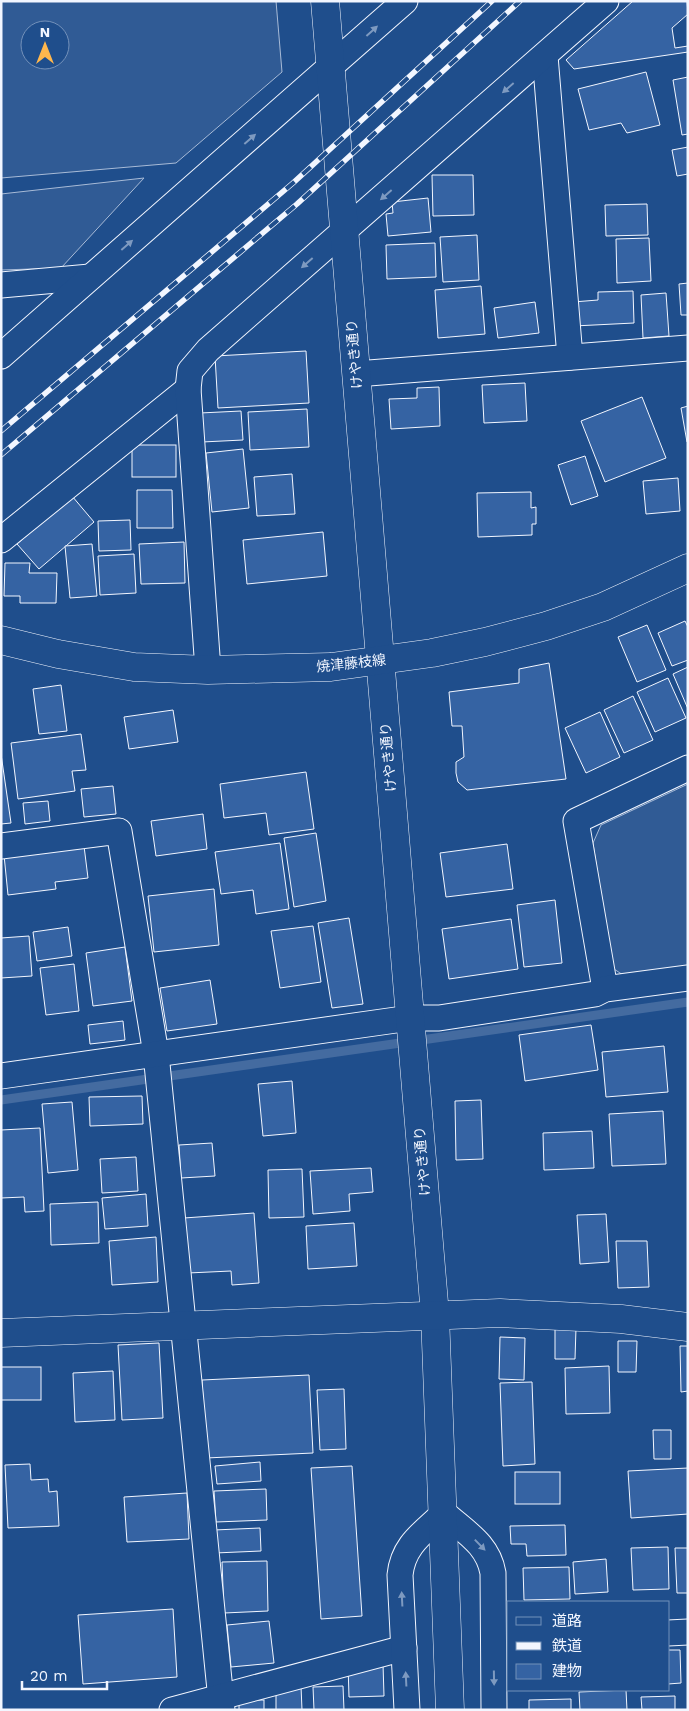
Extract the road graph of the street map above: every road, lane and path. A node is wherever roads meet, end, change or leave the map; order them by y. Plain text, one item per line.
1 (325, 1) edge
2 (406, 1) edge
3 (606, 1) edge
4 (545, 56) junction
5 (330, 68) junction
6 (344, 231) junction
7 (90, 277) junction
8 (1, 285) edge
9 (688, 348) edge
10 (1, 356) edge
11 (570, 357) junction
12 (356, 374) junction
13 (188, 389) junction
14 (1, 540) edge
15 (688, 568) edge
16 (1, 640) edge
17 (379, 661) junction
18 (208, 670) junction
19 (688, 768) edge
20 (1, 846) edge
21 (688, 978) edge
22 (605, 989) junction
23 (410, 1018) junction
24 (157, 1068) junction
25 (1, 1076) edge
26 (435, 1315) junction
27 (184, 1326) junction
28 (688, 1327) edge
29 (1, 1333) edge
30 (444, 1514) junction
31 (688, 1632) edge
32 (669, 1633) edge
33 (500, 1645) edge
34 (404, 1648) junction
35 (221, 1704) edge
36 (172, 1710) edge
37 (407, 1710) edge
38 (450, 1710) edge
39 (494, 1710) edge

1 - 5 street, けやき通り
5 -> 2 street
3 - 4 street
4 -> 6 street
4 - 11 street
5 - 6 street, けやき通り
7 -> 5 street
6 - 12 street, けやき通り
6 -> 13 street
7 - 8 street
7 - 10 street
9 - 11 street
11 - 12 street
12 - 17 street, けやき通り
13 - 14 street
13 - 18 street
15 - 17 street, 焼津藤枝線
16 - 18 street, 焼津藤枝線
17 - 18 street, 焼津藤枝線
17 - 23 street, けやき通り
19 - 22 street
20 - 24 street
21 - 22 street
22 - 23 street
23 - 24 street
23 - 26 street, けやき通り
24 - 25 street
24 - 27 street
26 - 27 street
26 - 28 street
26 - 30 street, けやき通り
27 - 29 street
27 - 35 street
30 -> 33 street
34 -> 30 street
30 - 38 street, けやき通り
31 - 32 street
33 -> 39 street
34 - 35 street
37 -> 34 street
35 - 36 street

